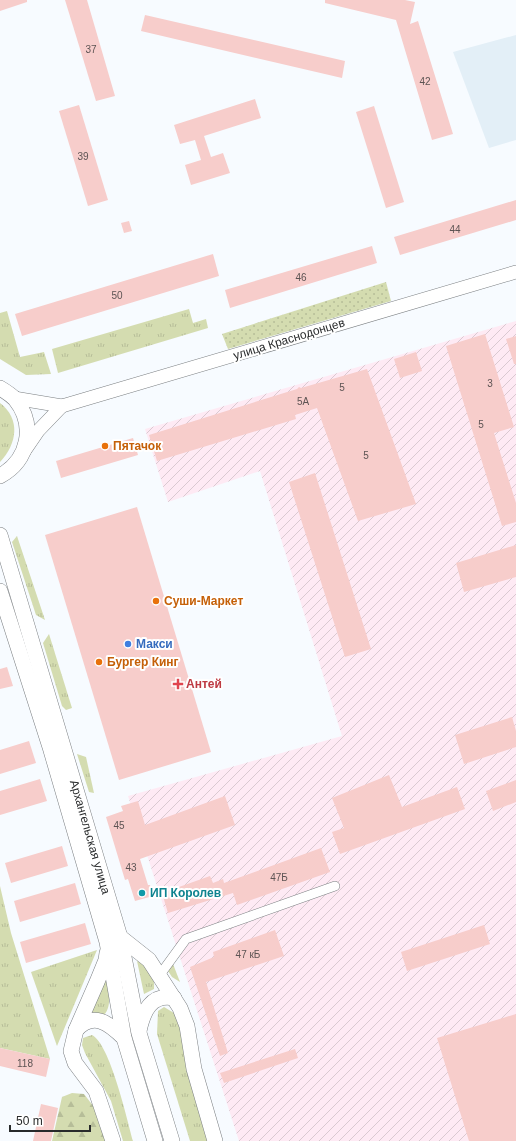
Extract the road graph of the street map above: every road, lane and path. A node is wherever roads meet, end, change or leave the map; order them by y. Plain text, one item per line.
1 (516, 272) edge
2 (0, 388) edge
3 (14, 398) junction
4 (62, 406) junction
5 (24, 450) junction
6 (2, 474) edge
7 (0, 489) edge
8 (0, 535) edge
9 (0, 591) edge
10 (335, 886) dead end
11 (113, 939) junction
12 (159, 976) junction
13 (174, 998) junction
14 (76, 1030) junction
15 (139, 1034) junction
16 (124, 1038) junction
17 (113, 1141) edge
18 (155, 1141) edge
19 (172, 1141) edge
20 (215, 1141) edge

1 - 4 main road, улица Краснодонцев
2 - 3 main road
3 - 4 main road, улица Краснодонцев
3 - 5 main road
4 - 5 main road, улица Краснодонцев
5 - 6 main road
6 - 7 main road
8 - 11 main road, Архангельская улица
9 - 11 main road, Архангельская улица
10 - 12 street
11 - 12 main road
11 - 14 main road
11 - 15 main road, Архангельская улица
11 - 16 main road, Архангельская улица
12 - 13 main road
13 - 15 main road
13 - 20 main road
14 - 16 main road
14 - 17 main road
15 - 19 main road, Архангельская улица
16 - 18 main road, Архангельская улица

